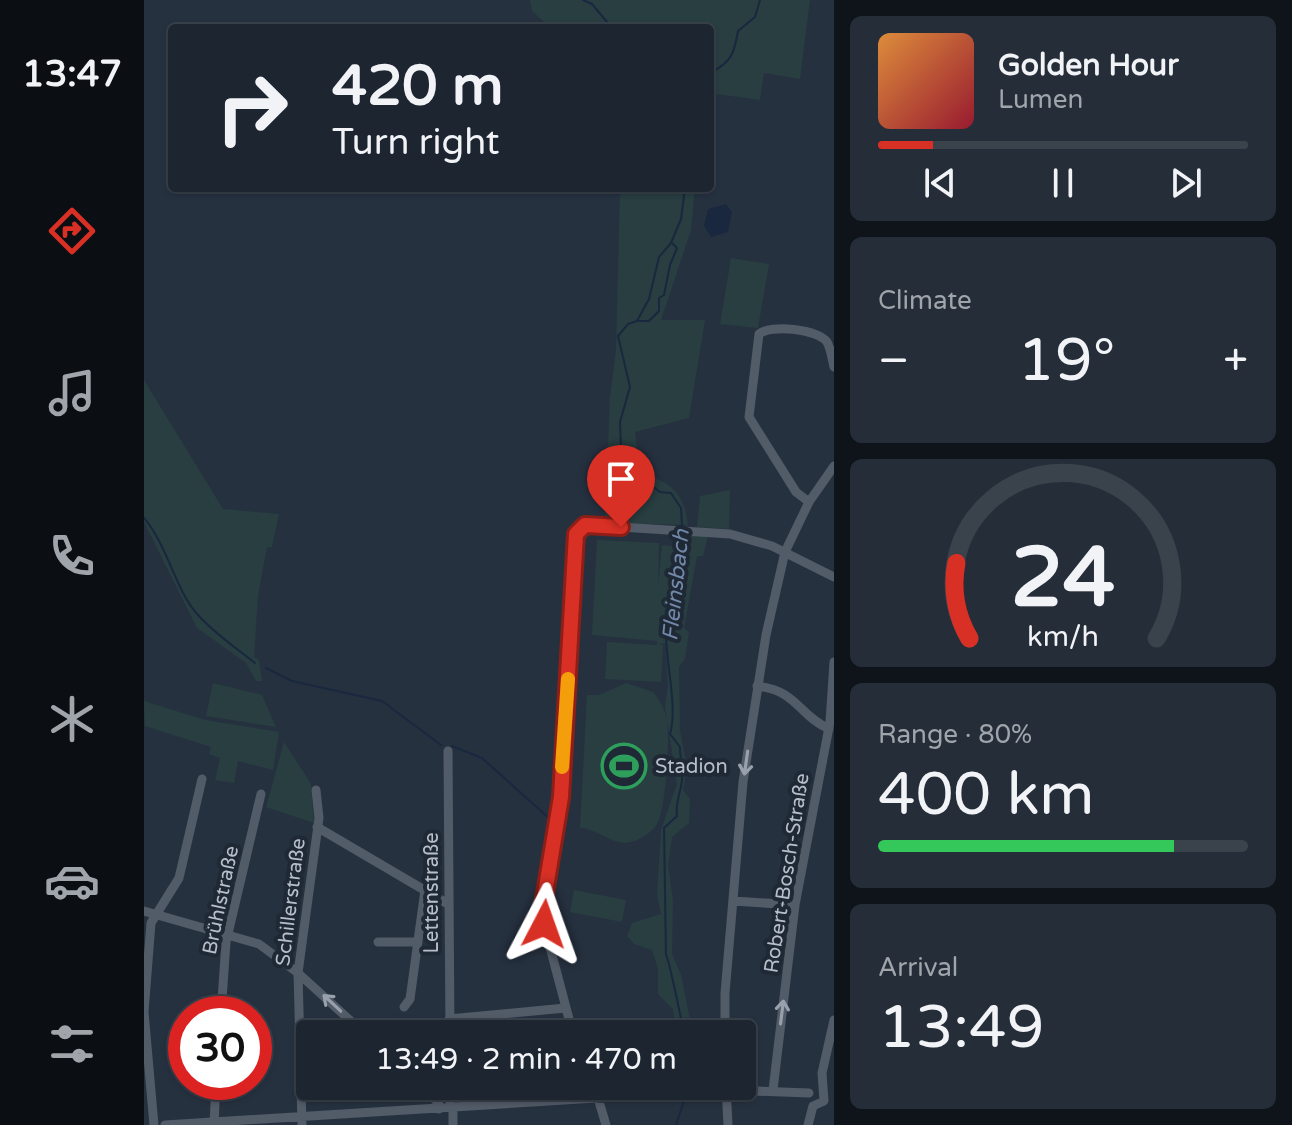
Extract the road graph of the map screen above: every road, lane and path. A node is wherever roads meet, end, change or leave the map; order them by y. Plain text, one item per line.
1 (834, 367) edge
2 (834, 466) edge
3 (809, 502) junction
4 (785, 552) junction
5 (834, 577) edge
6 (834, 662) edge
7 (757, 686) junction
8 (829, 729) junction
9 (448, 751) dead end
10 (202, 779) dead end
11 (316, 790) dead end
12 (261, 794) dead end
13 (317, 827) junction
14 (425, 890) junction
15 (733, 901) junction
16 (448, 904) junction
17 (795, 905) junction
18 (144, 911) edge
19 (157, 914) junction
20 (228, 933) junction
21 (378, 942) dead end
22 (418, 942) junction
23 (298, 973) junction
24 (223, 996) edge
25 (404, 1007) dead end
26 (565, 1008) junction
27 (453, 1019) joint
28 (350, 1020) edge
29 (569, 1020) edge
30 (726, 1020) edge
31 (834, 1020) edge
32 (822, 1073) junction
33 (756, 1089) edge
34 (773, 1090) junction
35 (823, 1094) junction
36 (812, 1099) junction
37 (215, 1100) edge
38 (435, 1100) edge
39 (451, 1100) edge
40 (567, 1100) edge
41 (597, 1100) edge
42 (727, 1100) edge
43 (834, 1104) edge
44 (452, 1108) junction
45 (439, 1109) junction
46 (302, 1120) edge
47 (214, 1123) edge
48 (154, 1125) edge
49 (165, 1125) edge
50 (453, 1125) edge
51 (606, 1125) edge
52 (728, 1125) edge
53 (808, 1125) edge

1 - 3 street
2 - 3 street
3 - 4 street
4 - 5 street
4 - 7 street
4 - 26 street
6 - 8 street, Robert-Bosch-Straße
7 - 8 street
7 -> 15 street
8 - 17 street, Robert-Bosch-Straße
9 - 16 street, Lettenstraße
10 - 19 street
11 - 13 street, Schillerstraße
12 - 20 street, Brühlstraße
13 - 14 street
13 - 23 street, Schillerstraße
14 - 16 street
14 - 22 street
15 - 17 street
15 - 30 street
16 - 27 street, Lettenstraße
34 -> 17 street, Robert-Bosch-Straße
18 - 19 street
19 - 20 street
19 - 48 street
20 - 23 street
20 - 24 street, Brühlstraße
21 - 22 street
22 - 25 street
28 -> 23 street
23 - 46 street, Schillerstraße
26 - 27 street
26 - 29 street
31 - 32 street
32 - 35 street
32 - 36 street
33 - 34 street
34 - 36 street
35 - 36 street
35 - 43 street
36 - 43 street
36 - 53 street
37 - 47 street
38 - 45 street
39 - 44 street
40 - 44 street
41 - 51 street
42 - 52 street
44 - 45 street
44 - 50 street
45 - 46 street
46 - 47 street
47 - 49 street

